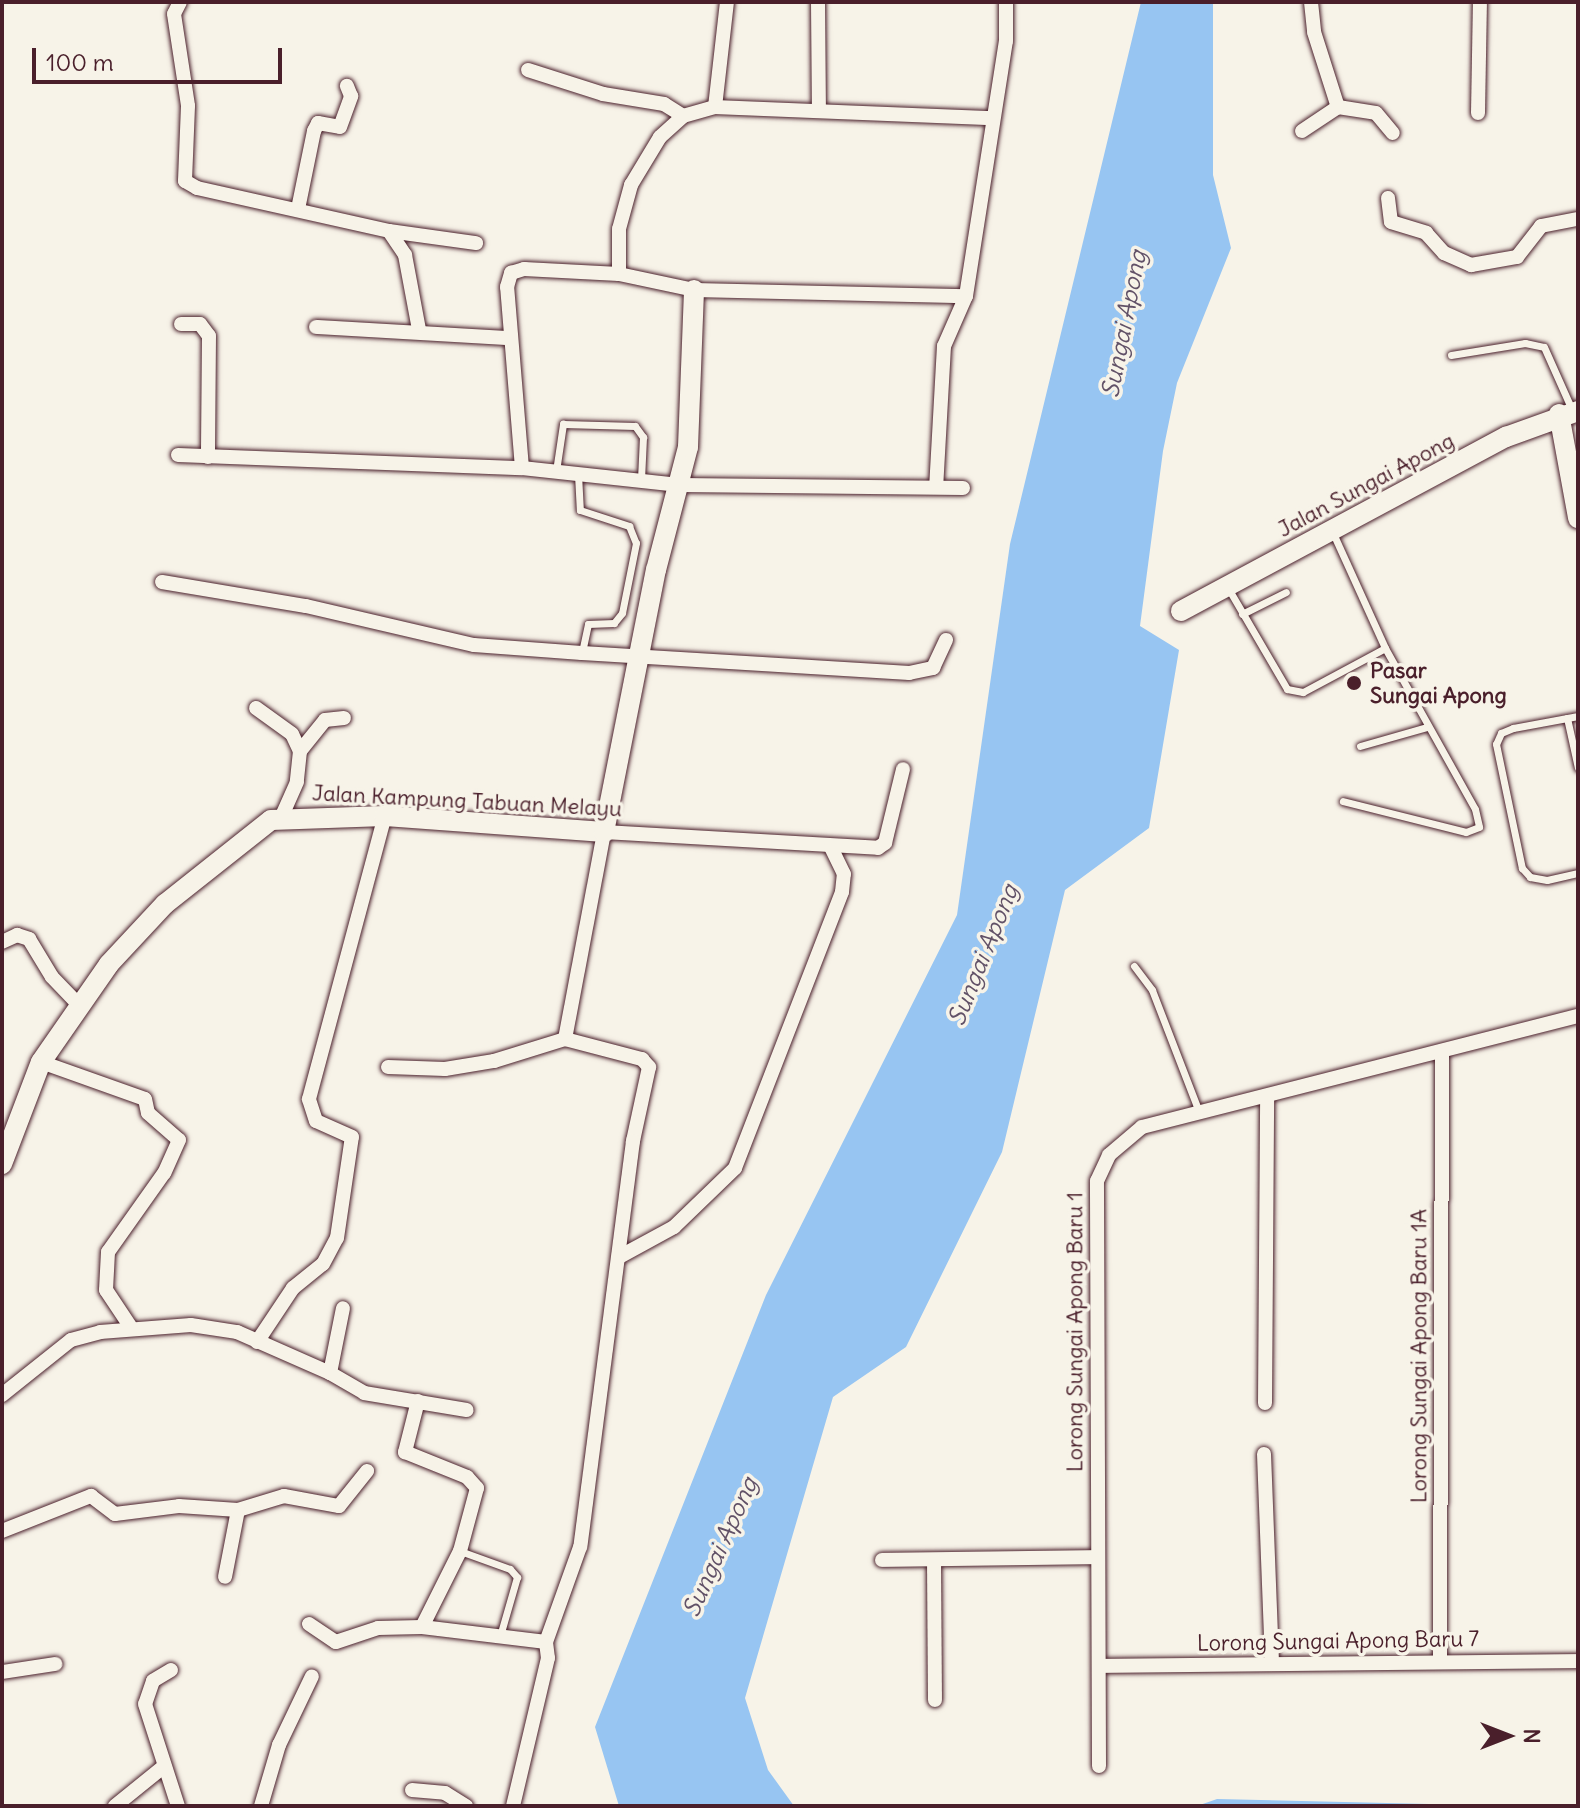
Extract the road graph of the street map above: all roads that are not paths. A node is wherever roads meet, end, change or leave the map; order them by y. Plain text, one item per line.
1 (180, 2) edge
2 (727, 2) edge
3 (818, 2) edge
4 (1006, 2) edge
5 (1311, 2) edge
6 (1480, 2) edge
7 (528, 70) dead end
8 (347, 86) dead end
9 (715, 107) junction
10 (1338, 107) junction
11 (819, 109) junction
12 (1478, 113) dead end
13 (683, 116) junction
14 (992, 118) junction
15 (1302, 131) dead end
16 (1393, 133) dead end
17 (1388, 198) dead end
18 (298, 209) junction
19 (1578, 219) edge
20 (389, 231) junction
21 (476, 243) dead end
22 (619, 274) junction
23 (694, 290) junction
24 (966, 296) junction
25 (181, 324) dead end
26 (316, 327) dead end
27 (419, 330) junction
28 (508, 338) junction
29 (1451, 355) dead end
30 (1570, 412) edge
31 (178, 455) dead end
32 (208, 457) junction
33 (522, 468) junction
34 (556, 471) junction
35 (579, 472) junction
36 (641, 479) junction
37 (679, 485) junction
38 (936, 487) junction
39 (963, 488) dead end
40 (1578, 518) edge
41 (1332, 531) junction
42 (634, 568) junction
43 (656, 570) junction
44 (162, 582) dead end
45 (1227, 586) junction
46 (1286, 592) dead end
47 (1181, 611) dead end
48 (1242, 614) junction
49 (946, 640) dead end
50 (1385, 648) junction
51 (582, 653) junction
52 (642, 658) junction
53 (256, 708) dead end
54 (1578, 716) edge
55 (344, 718) dead end
56 (1567, 718) junction
57 (1427, 727) junction
58 (1360, 746) dead end
59 (300, 751) junction
60 (1578, 768) edge
61 (903, 769) dead end
62 (1343, 801) dead end
63 (282, 816) junction
64 (385, 816) junction
65 (604, 832) junction
66 (831, 847) junction
67 (1578, 873) edge
68 (2, 942) edge
69 (1134, 966) dead end
70 (79, 1005) junction
71 (1578, 1016) edge
72 (565, 1039) junction
73 (1442, 1051) junction
74 (41, 1062) junction
75 (388, 1067) dead end
76 (1267, 1098) junction
77 (1199, 1114) junction
78 (6, 1136) edge
79 (2, 1164) edge
80 (619, 1257) junction
81 (343, 1308) dead end
82 (132, 1329) junction
83 (257, 1342) junction
84 (330, 1373) junction
85 (2, 1395) edge
86 (418, 1401) junction
87 (1265, 1403) dead end
88 (467, 1410) dead end
89 (1264, 1454) dead end
90 (367, 1471) dead end
91 (238, 1510) junction
92 (2, 1531) edge
93 (460, 1551) junction
94 (1098, 1557) junction
95 (882, 1560) dead end
96 (934, 1560) junction
97 (225, 1577) dead end
98 (309, 1624) dead end
99 (422, 1627) junction
100 (500, 1636) junction
101 (546, 1642) junction
102 (1578, 1661) edge
103 (1440, 1662) junction
104 (55, 1664) dead end
105 (1272, 1664) junction
106 (1099, 1666) junction
107 (171, 1670) dead end
108 (2, 1672) edge
109 (312, 1676) dead end
110 (935, 1700) dead end
111 (1099, 1766) dead end
112 (162, 1768) junction
113 (412, 1790) dead end
114 (115, 1806) edge
115 (178, 1806) edge
116 (261, 1806) edge
117 (466, 1806) edge
118 (513, 1806) edge

1 - 18 street
2 - 9 street
3 - 11 street
4 - 14 street
5 - 10 street
6 - 12 street
7 - 13 street
8 - 18 street
9 - 11 street
9 - 13 street
10 - 15 street
10 - 16 street
11 - 14 street
13 - 22 street
14 - 24 street
17 - 19 street
18 - 20 street
20 - 21 street
20 - 27 street
22 - 23 street
22 - 28 street
23 - 24 street
23 - 37 street
24 - 38 street
25 - 32 street
26 - 27 street
27 - 28 street
28 - 33 street
29 - 30 lane
30 - 40 street
30 - 41 street, Jalan Sungai Apong
31 - 32 street
32 - 33 street
33 - 34 street
34 - 35 street
34 - 36 lane
35 - 36 street
35 - 42 lane
36 - 37 street
37 - 38 street
37 - 43 street
38 - 39 street
41 - 45 street, Jalan Sungai Apong
41 - 50 lane
42 - 43 lane
42 - 51 lane
43 - 52 street
44 - 51 street
45 - 47 street, Jalan Sungai Apong
45 - 48 lane
46 - 48 lane
48 - 50 lane
49 - 52 street
50 - 57 lane
51 - 52 street
52 - 65 street
53 - 59 street
54 - 56 lane
55 - 59 street
56 - 60 lane
56 - 67 lane
57 - 58 lane
57 - 62 lane
59 - 63 street
61 - 66 street, Jalan Kampung Tabuan Melayu
63 - 64 street, Jalan Kampung Tabuan Melayu
63 - 70 street, Jalan Kampung Tabuan Melayu
64 - 65 street, Jalan Kampung Tabuan Melayu
64 - 83 street
65 - 66 street, Jalan Kampung Tabuan Melayu
65 - 72 street
66 - 80 street
68 - 70 street
69 - 77 lane
70 - 74 street, Jalan Kampung Tabuan Melayu
71 - 73 street, Lorong Sungai Apong Baru 1
72 - 75 street
72 - 80 street
73 - 76 street, Lorong Sungai Apong Baru 1
73 - 103 street, Lorong Sungai Apong Baru 1A
74 - 78 street, Jalan Kampung Tabuan Melayu
74 - 82 street
76 - 77 street, Lorong Sungai Apong Baru 1
76 - 87 street
77 - 94 street, Lorong Sungai Apong Baru 1
78 - 79 street, Jalan Kampung Tabuan Melayu
80 - 101 street
81 - 84 street
82 - 83 street
82 - 85 street
83 - 84 street
84 - 86 street
86 - 88 street
86 - 93 street
89 - 105 street
90 - 91 street
91 - 92 street
91 - 97 street
93 - 99 street
93 - 100 lane
94 - 96 street
94 - 106 street, Lorong Sungai Apong Baru 1
95 - 96 street
96 - 110 street
98 - 99 street
99 - 100 street
100 - 101 street
101 - 118 street
102 - 103 street, Lorong Sungai Apong Baru 7
103 - 105 street, Lorong Sungai Apong Baru 7
104 - 108 street
105 - 106 street, Lorong Sungai Apong Baru 7
106 - 111 street, Lorong Sungai Apong Baru 1
107 - 112 street
109 - 116 street
112 - 114 street
112 - 115 street
113 - 117 street

